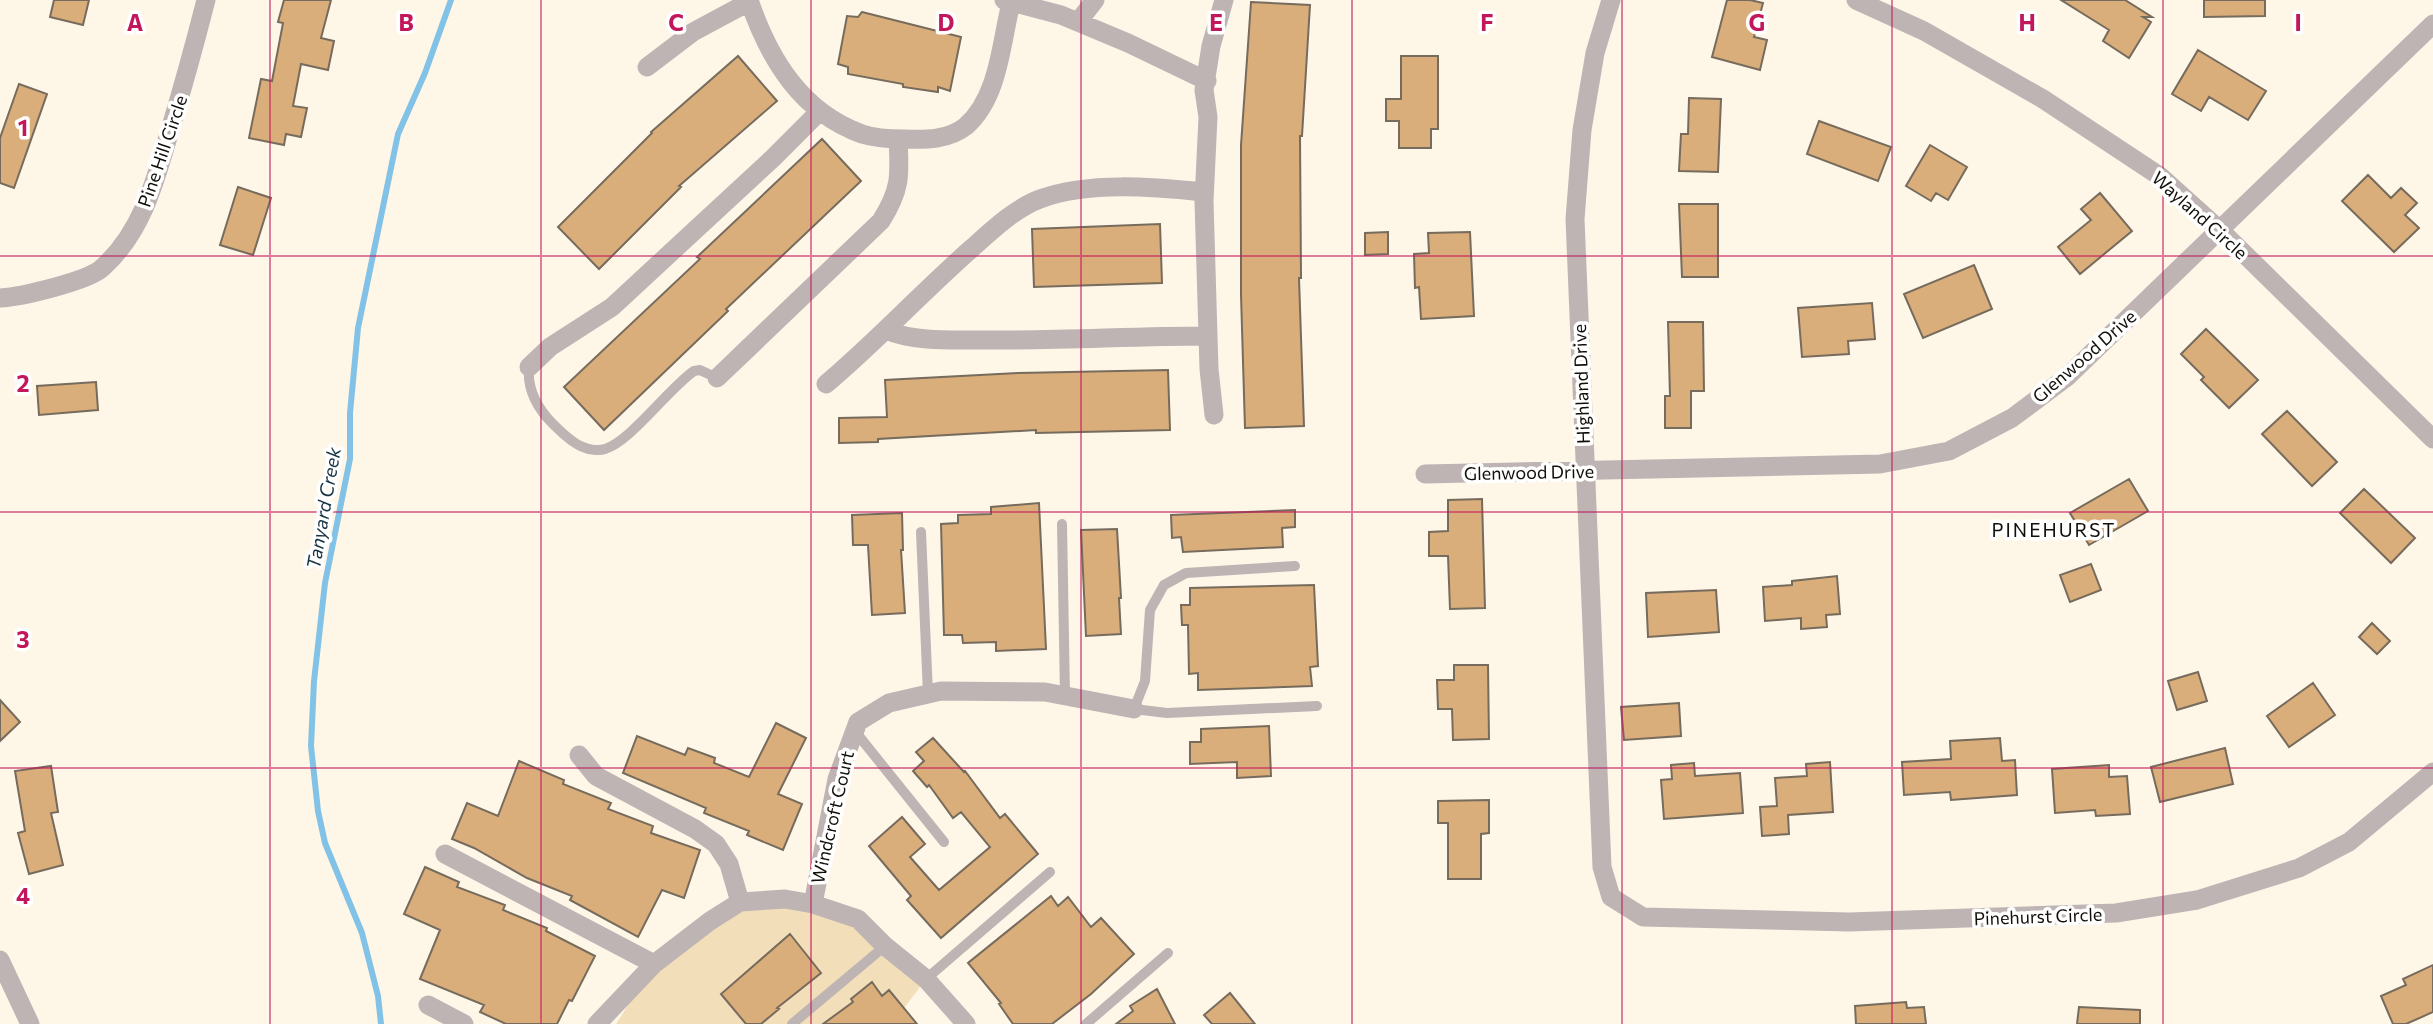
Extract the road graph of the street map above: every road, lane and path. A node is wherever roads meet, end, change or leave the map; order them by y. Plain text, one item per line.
1 (206, 0) edge
2 (1095, 0) edge
3 (1224, 0) edge
4 (1611, 0) edge
5 (1856, 0) edge
6 (749, 1) edge
7 (1008, 1) edge
8 (1078, 22) junction
9 (2433, 24) edge
10 (647, 67) dead end
11 (1207, 81) junction
12 (819, 112) junction
13 (898, 139) junction
14 (1204, 192) junction
15 (2221, 230) junction
16 (0, 298) edge
17 (886, 330) junction
18 (1208, 336) junction
19 (529, 366) joint
20 (717, 379) joint
21 (826, 384) dead end
22 (1214, 415) dead end
23 (2433, 439) edge
24 (1584, 471) junction
25 (1425, 474) dead end
26 (1062, 524) dead end
27 (921, 532) dead end
28 (1295, 566) dead end
29 (928, 694) junction
30 (1065, 696) junction
31 (1317, 706) dead end
32 (1134, 709) junction
33 (853, 730) junction
34 (579, 755) dead end
35 (2433, 772) edge
36 (944, 842) dead end
37 (445, 854) dead end
38 (1050, 872) dead end
39 (1611, 897) joint
40 (740, 902) junction
41 (813, 904) junction
42 (885, 946) junction
43 (1168, 953) dead end
44 (0, 960) edge
45 (654, 964) junction
46 (926, 979) junction
47 (428, 1005) dead end
48 (30, 1024) edge
49 (464, 1024) edge
50 (597, 1024) edge
51 (792, 1024) edge
52 (966, 1024) edge
53 (1086, 1024) edge

1 - 16 street, Pine Hill Circle
2 - 8 street
3 - 11 street
4 - 24 street, Highland Drive
5 - 15 street, Wayland Circle
6 - 10 street
6 - 12 street
7 - 8 street
7 - 13 street
8 - 11 street
9 - 15 street, Glenwood Drive
11 - 14 street
12 - 13 street
12 - 19 street
13 - 20 street
14 - 17 street
14 - 18 street
15 - 23 street, Wayland Circle
15 - 24 street, Glenwood Drive
17 - 18 street
17 - 21 street
18 - 22 street
19 - 20 lane
24 - 25 street, Glenwood Drive
24 - 39 street, Highland Drive
26 - 30 lane
27 - 29 lane
28 - 32 lane
29 - 30 street, Windcroft Court
29 - 33 street, Windcroft Court
30 - 32 street, Windcroft Court
31 - 32 lane
33 - 36 lane
33 - 41 street, Windcroft Court
34 - 40 street
35 - 39 street, Pinehurst Circle
37 - 45 street
38 - 46 lane
40 - 41 street
40 - 45 street
41 - 42 street
42 - 46 street
42 - 51 lane
43 - 53 lane
44 - 48 street
45 - 50 street
46 - 52 street
47 - 49 street

